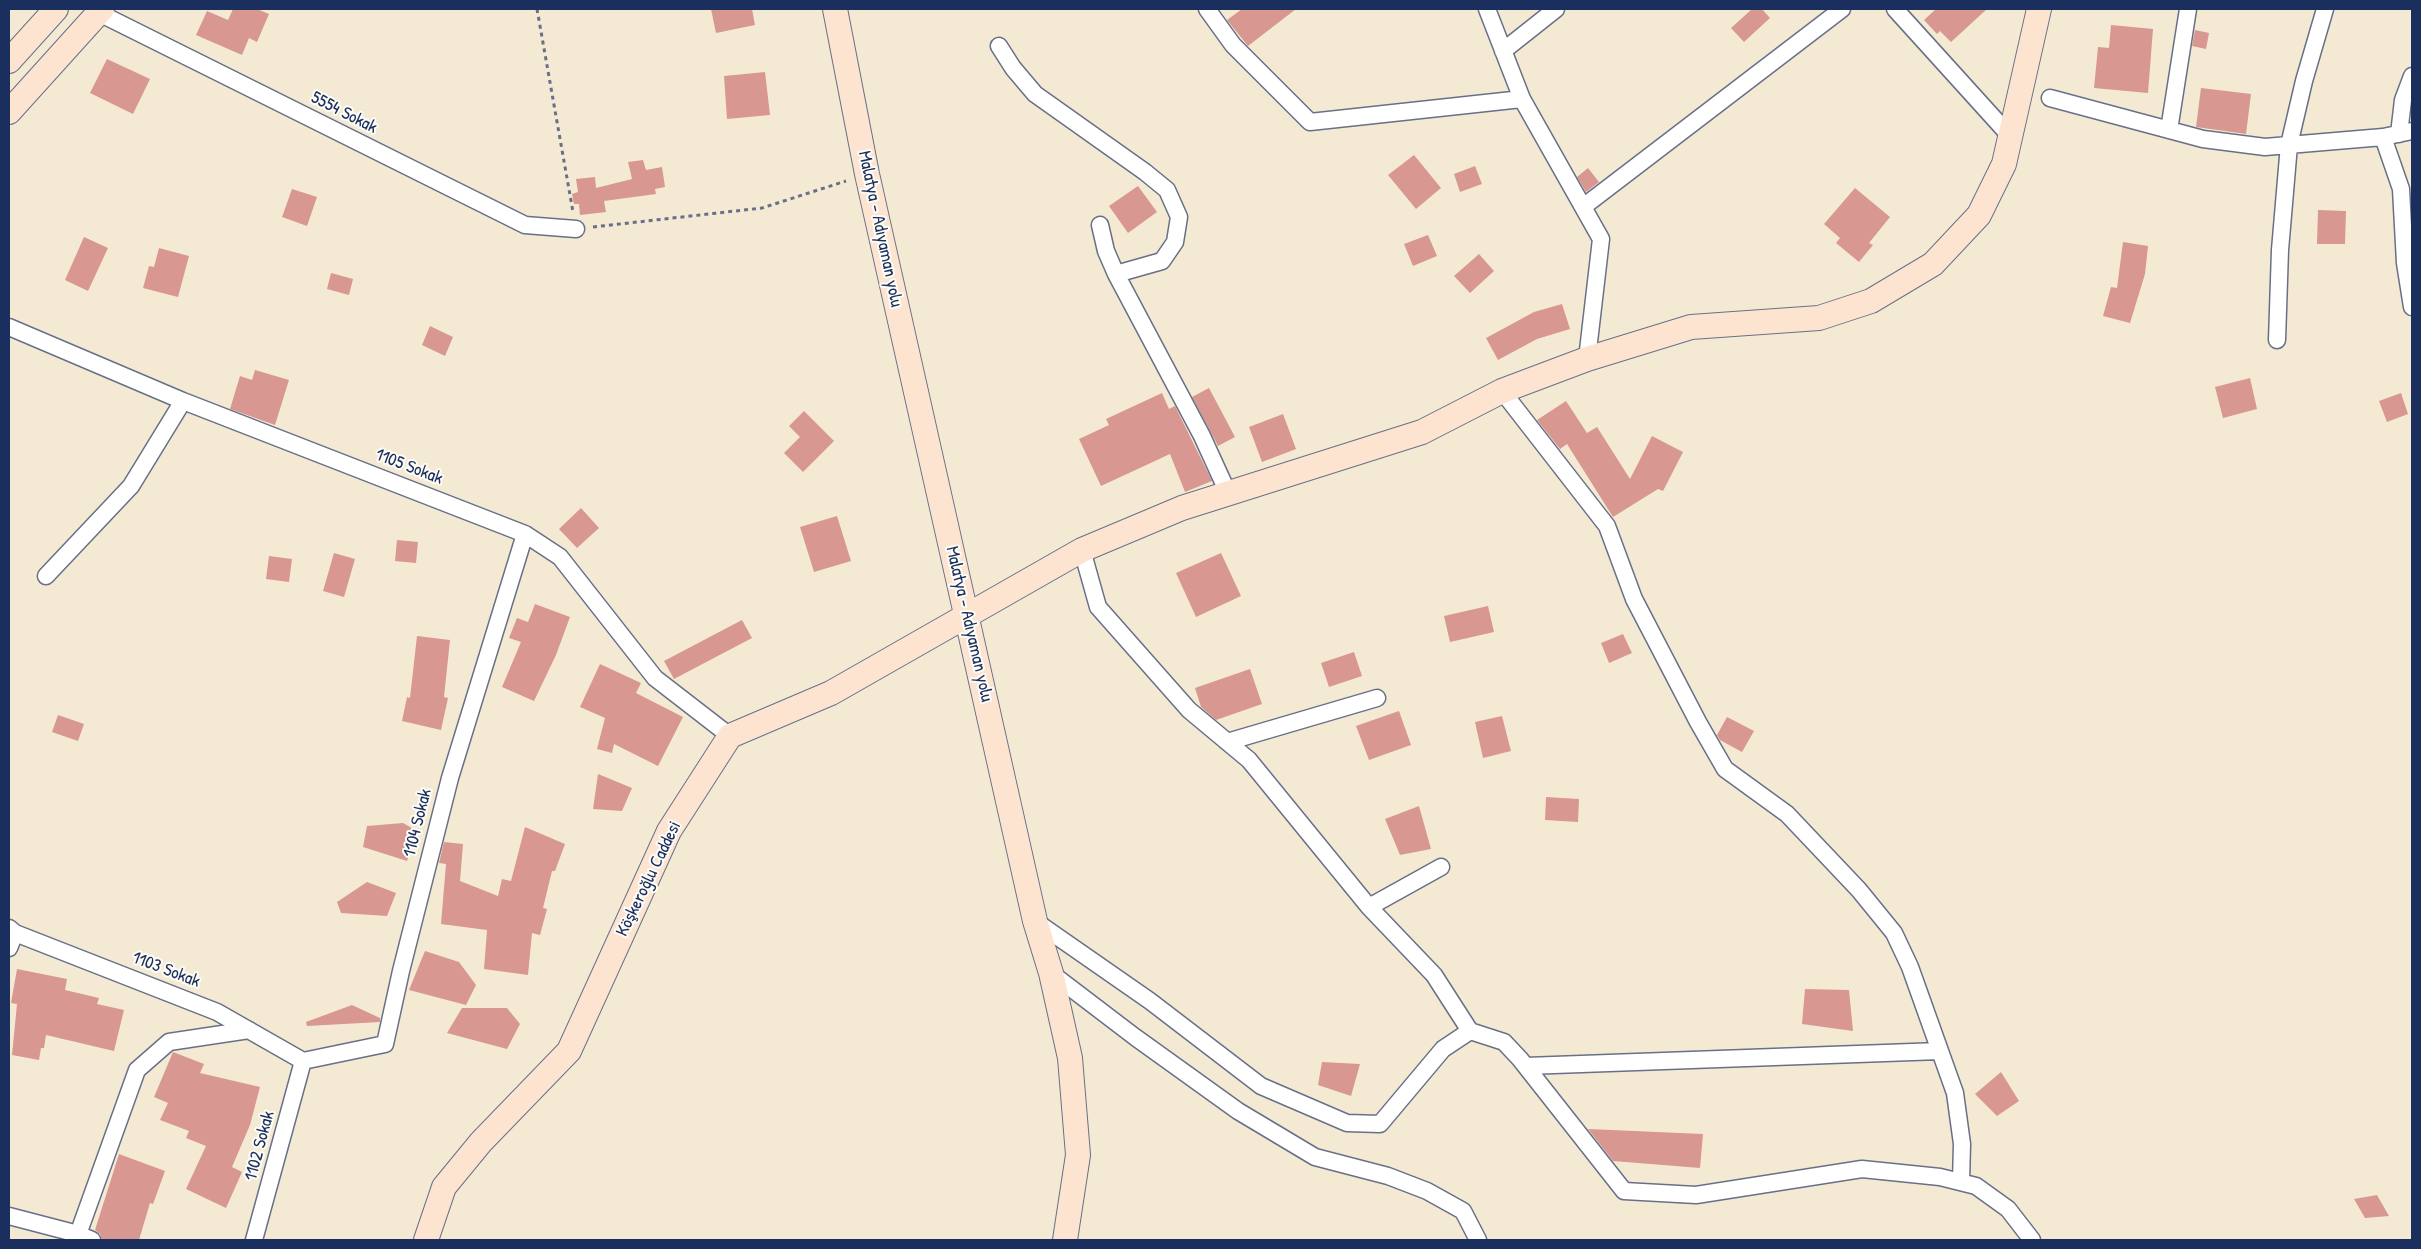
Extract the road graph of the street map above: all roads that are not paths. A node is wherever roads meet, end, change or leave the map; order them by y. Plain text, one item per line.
1 (56, 9) edge
2 (835, 9) edge
3 (1207, 9) edge
4 (1487, 9) edge
5 (1556, 9) edge
6 (1842, 9) edge
7 (1895, 9) edge
8 (2039, 9) edge
9 (2188, 9) edge
10 (2325, 9) edge
11 (101, 11) edge
12 (998, 46) dead end
13 (1504, 51) junction
14 (9, 61) edge
15 (2412, 76) edge
16 (2050, 98) dead end
17 (1522, 100) junction
18 (9, 112) edge
19 (2169, 130) junction
20 (2398, 134) edge
21 (2010, 136) junction
22 (2289, 145) junction
23 (1583, 207) junction
24 (1100, 225) dead end
25 (576, 229) road end
26 (1116, 274) junction
27 (2412, 307) edge
28 (9, 327) edge
29 (2276, 340) dead end
30 (1587, 359) junction
31 (1502, 391) junction
32 (183, 401) junction
33 (1228, 494) junction
34 (525, 534) junction
35 (1082, 550) junction
36 (46, 576) dead end
37 (967, 615) junction
38 (1377, 698) dead end
39 (730, 736) junction
40 (1226, 742) junction
41 (1441, 867) dead end
42 (1369, 907) junction
43 (1035, 921) junction
44 (11, 936) edge
45 (1051, 973) junction
46 (249, 1030) junction
47 (1470, 1031) junction
48 (1940, 1051) junction
49 (303, 1062) junction
50 (1526, 1066) junction
51 (1961, 1182) junction
52 (9, 1216) edge
53 (82, 1238) edge
54 (254, 1240) edge
55 (426, 1240) edge
56 (1065, 1240) edge
57 (1478, 1240) edge
58 (2032, 1240) edge

1 - 14 main road
2 - 37 main road, Malatya - Adıyaman yolu
3 - 17 street
4 - 13 street
5 - 13 street
6 - 23 street
7 - 21 street
8 - 21 main road
9 - 19 street
10 - 22 street
11 - 18 main road
11 - 25 street, 5554 Sokak
12 - 26 street
13 - 17 street
15 - 20 street
16 - 19 street
17 - 23 street
19 - 22 street
20 - 22 street
20 - 27 street
21 - 30 main road
22 - 29 street
23 - 30 street
24 - 26 street
26 - 33 street
28 - 32 street, 1105 Sokak
30 - 31 main road
31 - 33 main road
31 - 48 street
32 - 34 street, 1105 Sokak
32 - 36 street
33 - 35 main road
34 - 39 street, 1105 Sokak
34 - 49 street, 1104 Sokak
35 - 37 main road
35 - 40 street
37 - 39 main road
37 - 43 main road, Malatya - Adıyaman yolu
38 - 40 street
39 - 55 main road, Köşkeroğlu Caddesi
40 - 42 street
41 - 42 street
42 - 47 street
43 - 45 main road, Malatya - Adıyaman yolu
43 - 47 street
44 - 46 street, 1103 Sokak
45 - 56 main road, Malatya - Adıyaman yolu
45 - 57 street
46 - 49 street, 1103 Sokak
46 - 53 street
47 - 50 street
48 - 50 street
48 - 51 street
49 - 54 street, 1102 Sokak
50 - 51 street
51 - 58 street
52 - 53 street

